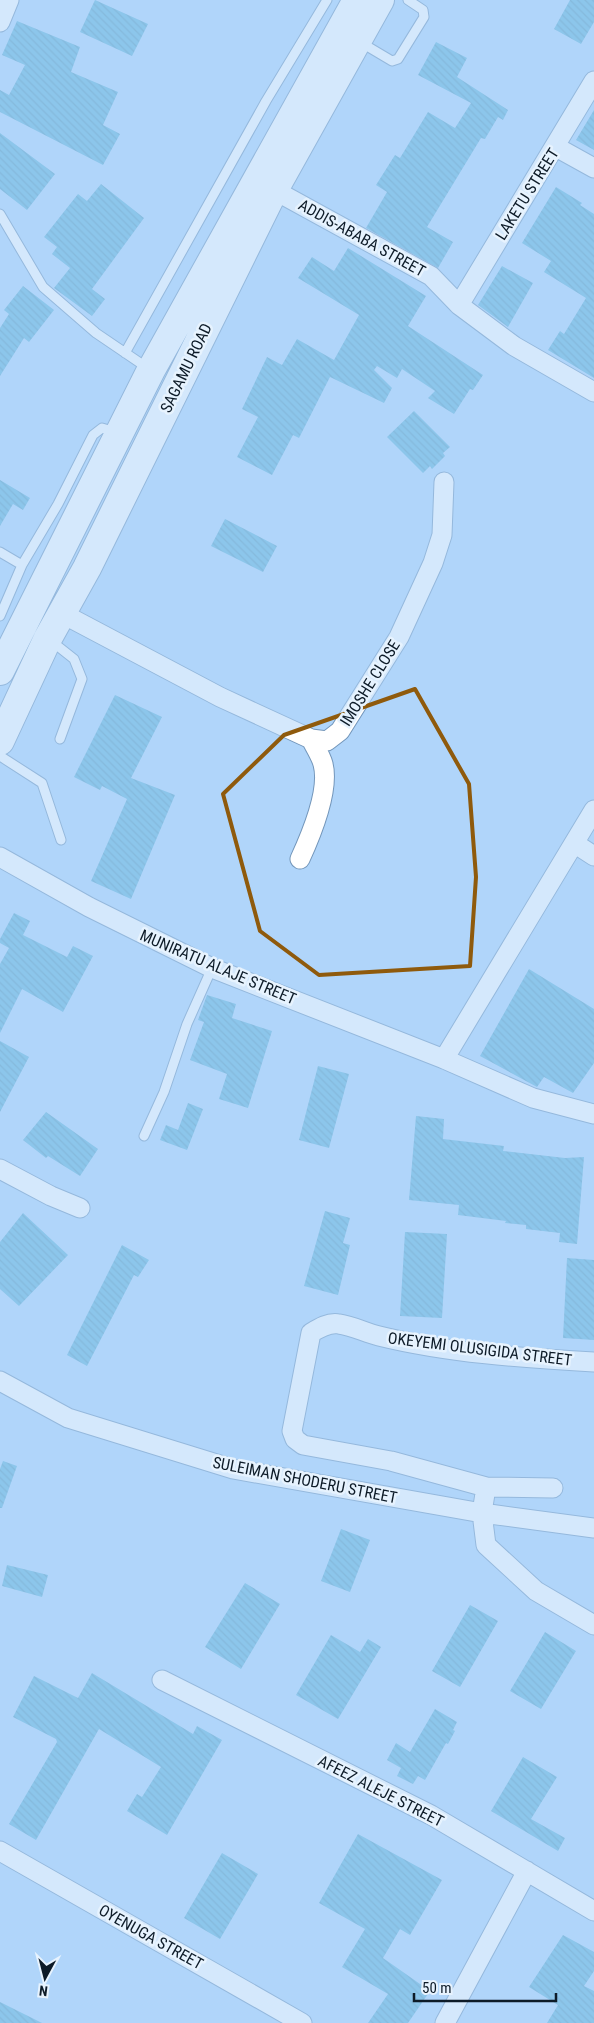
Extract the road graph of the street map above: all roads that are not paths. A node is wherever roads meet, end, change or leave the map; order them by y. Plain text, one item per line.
1 (10, 0) edge
2 (327, 0) edge
3 (357, 0) edge
4 (380, 0) edge
5 (408, 0) edge
6 (0, 22) edge
7 (358, 40) junction
8 (594, 81) edge
9 (556, 147) junction
10 (594, 168) edge
11 (274, 190) junction
12 (0, 214) edge
13 (458, 305) junction
14 (125, 353) junction
15 (151, 370) junction
16 (594, 392) edge
17 (124, 423) junction
18 (155, 429) junction
19 (444, 482) dead end
20 (0, 552) edge
21 (22, 565) junction
22 (63, 614) junction
23 (0, 616) edge
24 (48, 638) junction
25 (0, 671) edge
26 (60, 738) dead end
27 (311, 739) junction
28 (0, 741) edge
29 (0, 756) edge
30 (594, 810) edge
31 (61, 840) dead end
32 (574, 844) junction
33 (594, 856) edge
34 (0, 857) edge
35 (300, 859) dead end
36 (212, 968) junction
37 (444, 1059) junction
38 (594, 1114) edge
39 (144, 1136) dead end
40 (0, 1169) edge
41 (80, 1208) dead end
42 (594, 1362) edge
43 (0, 1381) edge
44 (486, 1486) junction
45 (553, 1488) dead end
46 (482, 1513) junction
47 (594, 1528) edge
48 (594, 1625) edge
49 (162, 1680) dead end
50 (0, 1851) edge
51 (527, 1871) junction
52 (594, 1911) edge
53 (302, 2023) edge
54 (445, 2023) edge

1 - 6 street
2 - 14 lane
3 - 15 highway, SAGAMU ROAD
4 - 7 highway, SAGAMU ROAD
5 - 7 lane
7 - 11 highway, SAGAMU ROAD
8 - 9 street, LAKETU STREET
9 - 10 street
9 - 13 street, LAKETU STREET
11 - 13 street, ADDIS-ABABA STREET
11 - 18 highway, SAGAMU ROAD
12 - 14 lane
13 - 16 street, ADDIS-ABABA STREET
14 - 15 lane
15 - 17 highway, SAGAMU ROAD
17 - 18 highway
17 - 21 lane
17 - 25 highway, SAGAMU ROAD
18 - 22 highway, SAGAMU ROAD
19 - 27 street, IMOSHE CLOSE
20 - 21 lane
21 - 23 lane
22 - 24 highway, SAGAMU ROAD
22 - 27 street
24 - 26 lane
24 - 28 highway, SAGAMU ROAD
27 - 35 street
29 - 31 lane
30 - 32 street
32 - 33 street
32 - 37 street
34 - 36 street, MUNIRATU ALAJE STREET
36 - 37 street, MUNIRATU ALAJE STREET
36 - 39 lane
37 - 38 street, MUNIRATU ALAJE STREET
40 - 41 street
42 - 44 street, OKEYEMI OLUSIGIDA STREET
43 - 46 street, SULEIMAN SHODERU STREET
44 - 45 street
44 - 46 street
46 - 47 street, SULEIMAN SHODERU STREET
46 - 48 street
49 - 51 street, AFEEZ ALEJE STREET
50 - 53 street, OYENUGA STREET
51 - 52 street, AFEEZ ALEJE STREET
51 - 54 street

